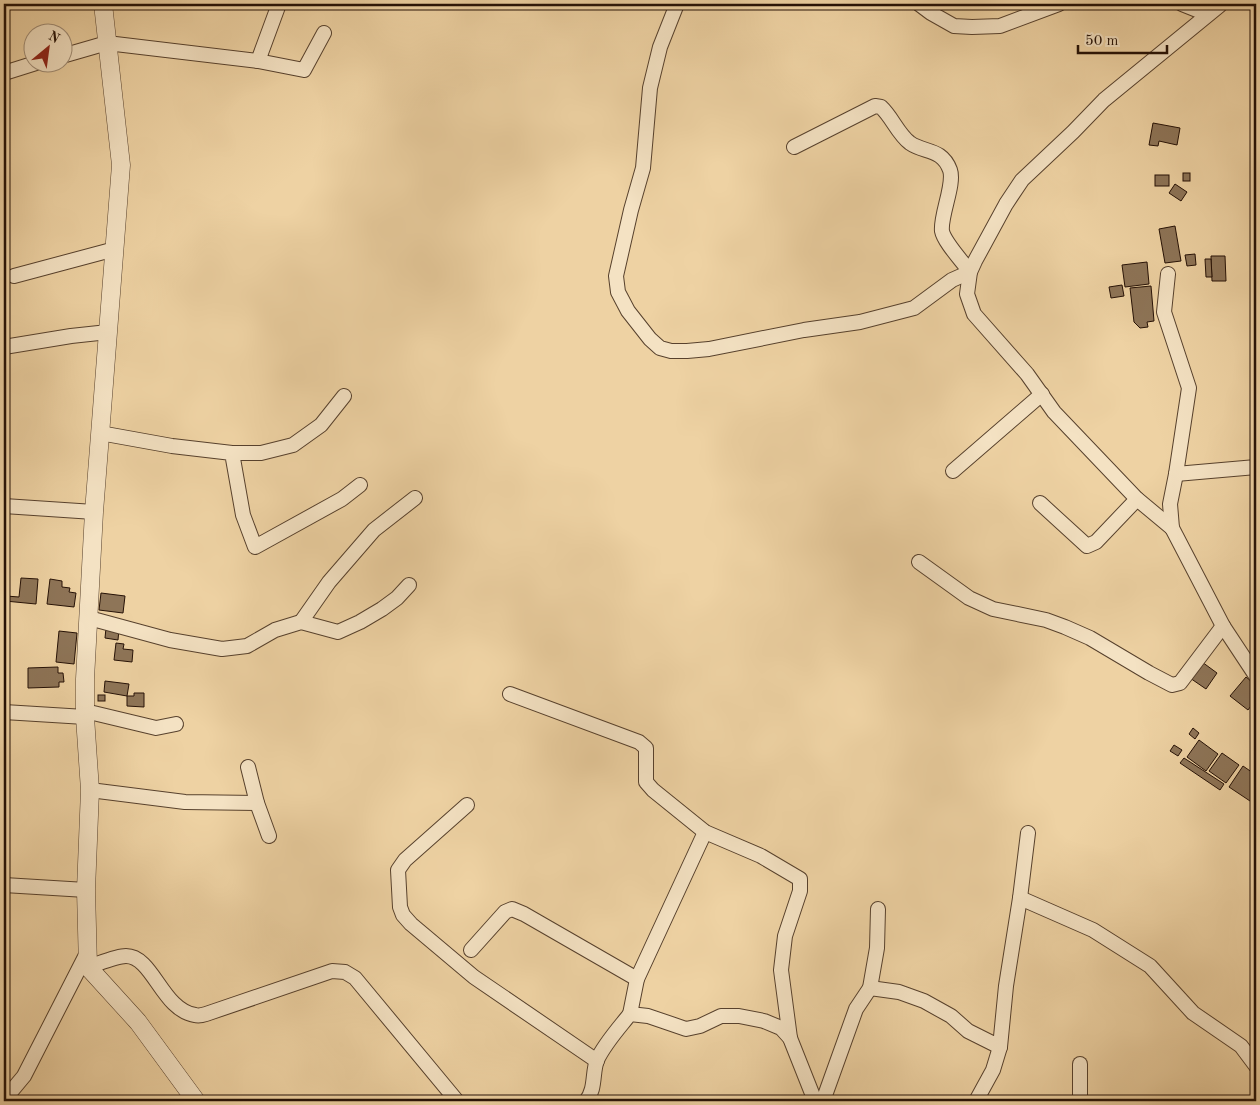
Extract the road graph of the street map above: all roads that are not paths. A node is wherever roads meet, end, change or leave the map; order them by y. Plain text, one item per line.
1 (102, 4) edge
2 (279, 4) edge
3 (677, 4) edge
4 (919, 4) edge
5 (1059, 4) edge
6 (1182, 4) edge
7 (1222, 4) edge
8 (324, 33) dead end
9 (107, 44) junction
10 (72, 53) edge
11 (258, 61) junction
12 (22, 68) edge
13 (4, 73) edge
14 (794, 147) dead end
15 (115, 249) junction
16 (970, 272) junction
17 (1168, 274) dead end
18 (14, 276) dead end
19 (108, 332) junction
20 (4, 347) edge
21 (1042, 394) junction
22 (344, 396) dead end
23 (100, 433) junction
24 (232, 453) junction
25 (1256, 467) edge
26 (953, 471) dead end
27 (1176, 474) junction
28 (360, 485) dead end
29 (415, 498) dead end
30 (1137, 499) junction
31 (1040, 503) dead end
32 (4, 506) edge
33 (94, 512) junction
34 (1172, 528) junction
35 (919, 562) dead end
36 (409, 585) dead end
37 (89, 618) junction
38 (301, 622) junction
39 (1223, 626) junction
40 (1256, 676) edge
41 (510, 694) dead end
42 (4, 712) edge
43 (85, 714) junction
44 (176, 724) dead end
45 (248, 767) dead end
46 (90, 790) junction
47 (257, 803) junction
48 (467, 805) dead end
49 (705, 832) junction
50 (1028, 834) dead end
51 (269, 836) dead end
52 (4, 885) edge
53 (86, 890) junction
54 (1020, 898) junction
55 (878, 909) dead end
56 (471, 950) dead end
57 (88, 959) junction
58 (638, 979) junction
59 (870, 988) junction
60 (630, 1014) junction
61 (790, 1038) junction
62 (1000, 1047) junction
63 (597, 1061) junction
64 (1080, 1064) dead end
65 (1256, 1066) edge
66 (592, 1099) edge
67 (4, 1100) edge
68 (196, 1101) edge
69 (457, 1101) edge
70 (815, 1101) edge
71 (823, 1101) edge
72 (976, 1101) edge
73 (1080, 1101) edge

1 - 9 street
2 - 11 street
3 - 16 street
4 - 5 street
6 - 7 street
7 - 16 street
8 - 11 street
9 - 10 street
9 - 11 street
9 - 15 street
12 - 13 street
14 - 16 street
15 - 18 street
15 - 19 street
16 - 21 street
17 - 27 street
19 - 20 street
19 - 23 street
21 - 26 street
21 - 30 street
22 - 24 street
23 - 24 street
23 - 33 street
24 - 28 street
25 - 27 street
27 - 34 street
29 - 38 street
30 - 31 street
30 - 34 street
32 - 33 street
33 - 37 street
34 - 39 street
35 - 39 street
36 - 38 street
37 - 38 street
37 - 43 street
39 - 40 street
41 - 49 street
42 - 43 street
43 - 44 street
43 - 46 street
45 - 47 street
46 - 47 street
46 - 53 street
47 - 51 street
48 - 63 street
49 - 58 street
49 - 61 street
50 - 54 street
52 - 53 street
53 - 57 street
54 - 62 street
54 - 65 street
55 - 59 street
56 - 58 street
57 - 67 street
57 - 68 street
57 - 69 street
58 - 60 street
59 - 62 street
59 - 71 street
60 - 61 street
60 - 63 street
61 - 70 street
62 - 72 street
63 - 66 street
64 - 73 street

